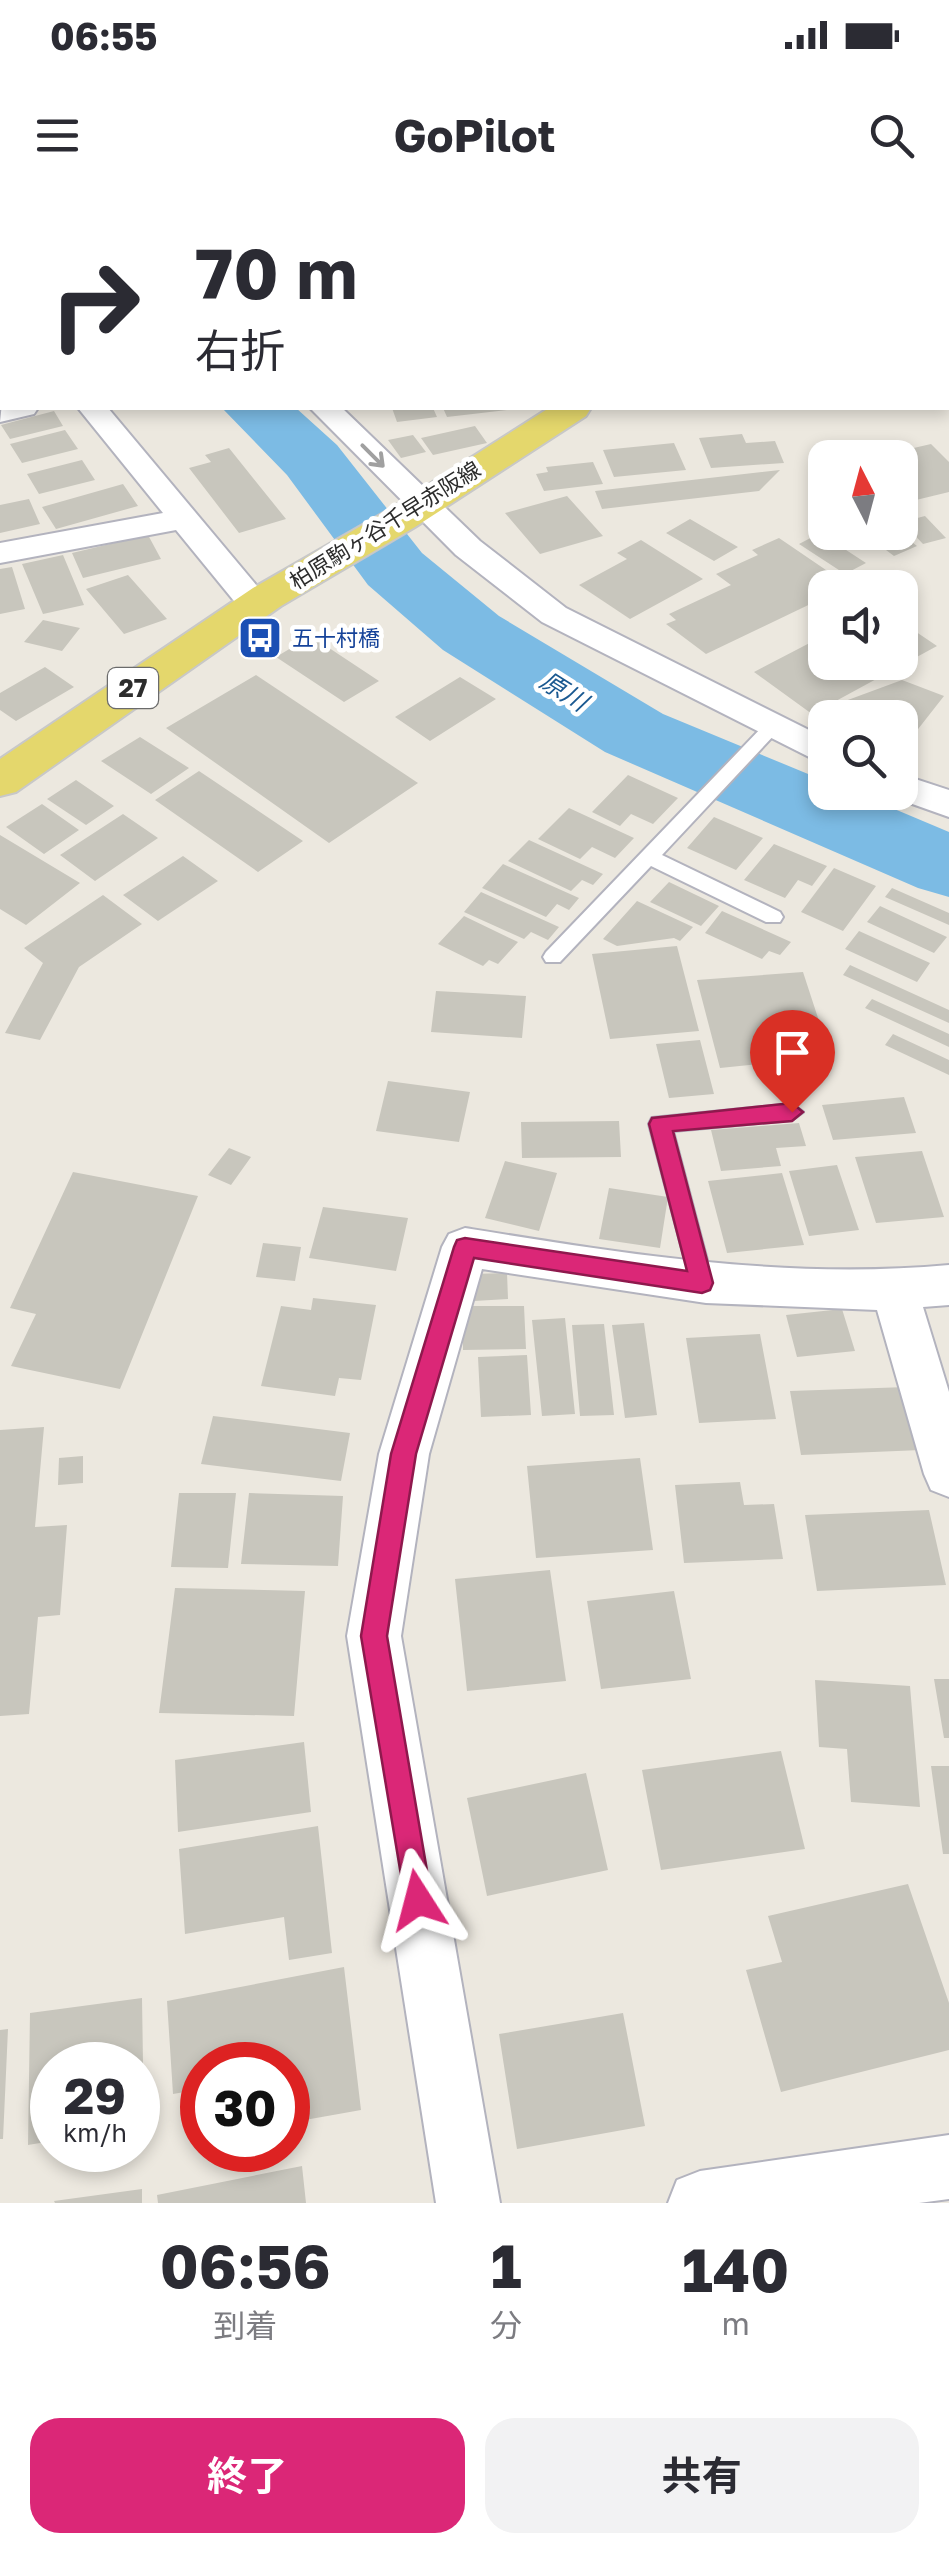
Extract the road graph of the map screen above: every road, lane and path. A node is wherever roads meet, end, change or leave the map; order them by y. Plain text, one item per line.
1 (95, 410) edge
2 (327, 410) edge
3 (570, 410) edge
4 (412, 511) junction
5 (184, 519) junction
6 (0, 554) edge
7 (261, 601) junction
8 (762, 738) junction
9 (808, 749) edge
10 (0, 781) edge
11 (918, 793) edge
12 (949, 804) edge
13 (650, 857) junction
14 (773, 917) dead end
15 (553, 957) dead end
16 (792, 1112) dead end
17 (702, 1283) junction
18 (949, 1286) edge
19 (894, 1292) junction
20 (949, 1474) edge
21 (949, 2167) edge
22 (468, 2203) edge
23 (700, 2203) edge

1 - 5 street
2 -> 4 street
3 - 4 main road, 柏原駒ヶ谷千早赤阪線 / 27
4 - 7 main road, 柏原駒ヶ谷千早赤阪線 / 27
4 - 8 street
5 - 6 street
5 - 7 street
7 - 10 main road, 柏原駒ヶ谷千早赤阪線 / 27
8 - 9 street
8 - 13 lane
11 - 12 street
13 - 14 lane
13 - 15 lane
16 - 17 lane
17 - 19 street
17 - 22 street
18 - 19 street
19 - 20 street
21 - 23 street

